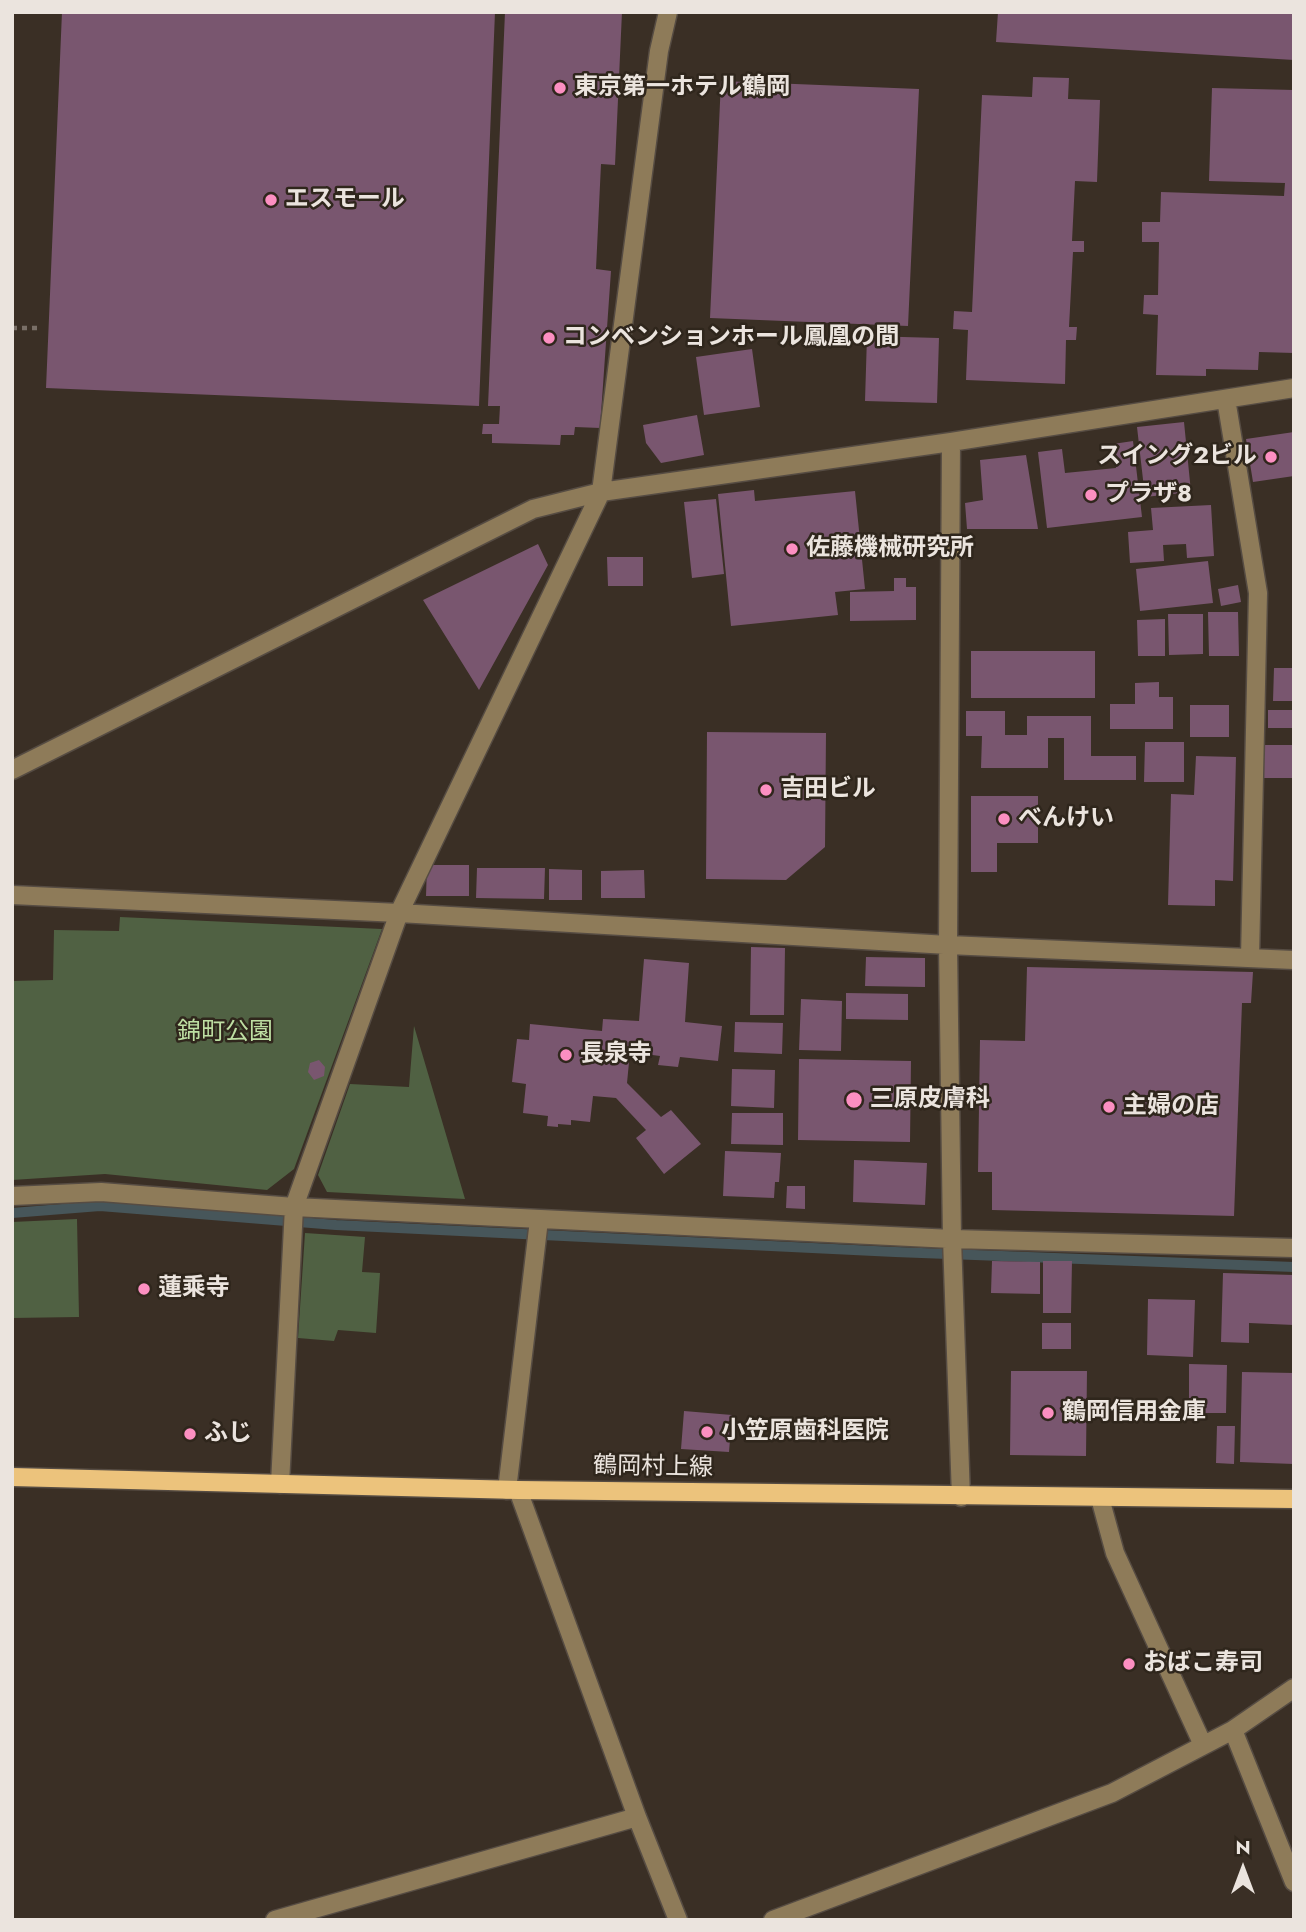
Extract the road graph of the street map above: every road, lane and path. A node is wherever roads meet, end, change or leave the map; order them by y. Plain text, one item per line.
1 (668, 12) edge
2 (12, 328) edge
3 (39, 328) dead end
4 (1294, 388) edge
5 (1226, 400) junction
6 (951, 442) junction
7 (601, 492) junction
8 (12, 770) edge
9 (12, 895) edge
10 (399, 913) junction
11 (948, 945) junction
12 (1250, 958) junction
13 (1294, 960) edge
14 (12, 1196) edge
15 (293, 1207) junction
16 (539, 1220) junction
17 (952, 1240) junction
18 (1294, 1248) edge
19 (12, 1477) edge
20 (280, 1484) junction
21 (512, 1490) junction
22 (961, 1497) junction
23 (1100, 1498) junction
24 (1294, 1499) edge
25 (1294, 1688) edge
26 (1233, 1730) junction
27 (1203, 1745) junction
28 (636, 1818) junction
29 (1294, 1882) edge
30 (275, 1920) edge
31 (678, 1920) edge
32 (774, 1920) edge

1 - 7 street
2 - 3 path
4 - 5 street
5 - 6 street
5 - 12 street
6 - 7 street
6 - 11 street
7 - 8 street
7 - 10 street
9 - 10 street
10 - 11 street
10 - 15 street
11 - 12 street
11 - 17 street
12 - 13 street
14 - 15 street
15 - 16 street
15 - 20 street
16 - 17 street
16 - 21 street
17 - 18 street
17 - 22 street
19 - 20 main road, 鶴岡村上線
20 - 21 main road, 鶴岡村上線
21 - 22 main road, 鶴岡村上線
21 - 28 street
22 - 23 main road, 鶴岡村上線
23 - 24 main road, 鶴岡村上線
23 - 27 street
25 - 26 street
26 - 27 street
26 - 29 street
27 - 32 street
28 - 30 street
28 - 31 street

